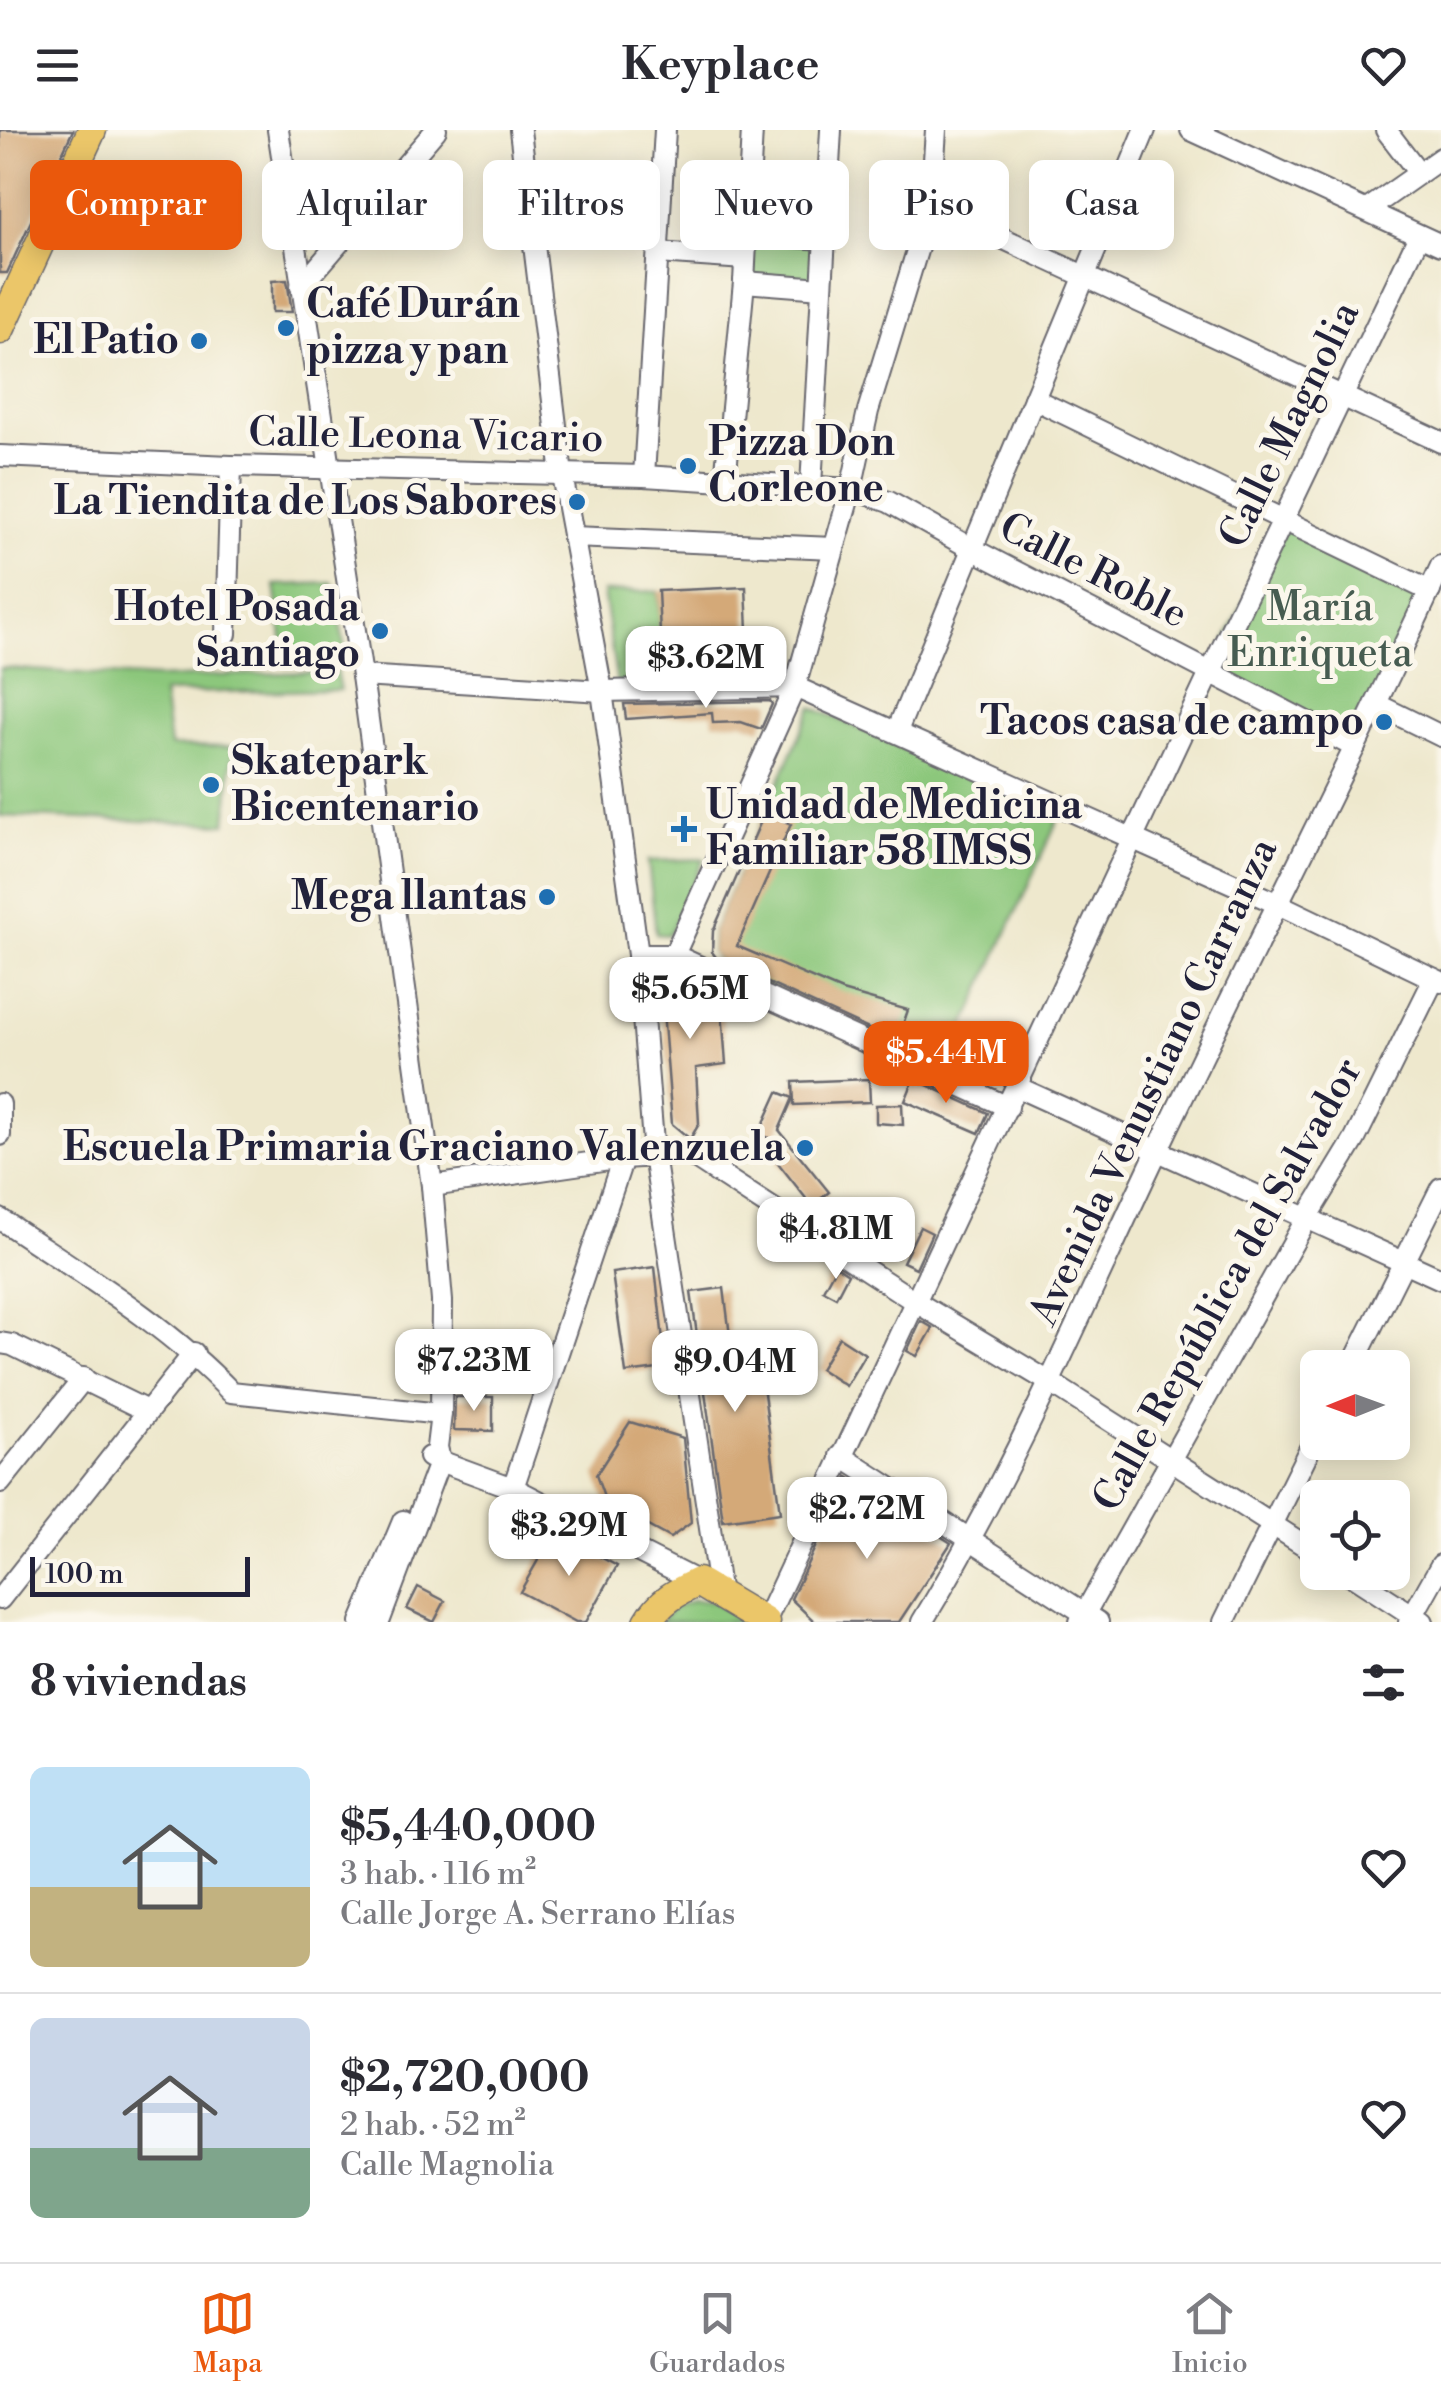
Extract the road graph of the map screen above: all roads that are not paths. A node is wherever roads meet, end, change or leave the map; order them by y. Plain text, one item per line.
1 (92, 130) edge
2 (278, 130) edge
3 (436, 130) edge
4 (520, 130) edge
5 (665, 130) edge
6 (752, 130) edge
7 (831, 130) edge
8 (936, 130) edge
9 (1144, 130) edge
10 (1191, 130) edge
11 (1386, 130) edge
12 (1441, 158) edge
13 (751, 160) edge
14 (829, 160) edge
15 (934, 160) edge
16 (1419, 173) junction
17 (1366, 210) junction
18 (1420, 236) junction
19 (1009, 240) edge
20 (1441, 246) edge
21 (746, 250) edge
22 (824, 250) edge
23 (917, 250) edge
24 (658, 253) junction
25 (745, 259) junction
26 (1084, 274) junction
27 (744, 282) junction
28 (301, 287) junction
29 (822, 288) junction
30 (0, 330) edge
31 (1341, 397) junction
32 (1034, 398) junction
33 (1441, 442) edge
34 (0, 456) edge
35 (231, 466) junction
36 (328, 468) junction
37 (562, 475) junction
38 (644, 476) junction
39 (725, 481) junction
40 (810, 486) junction
41 (851, 489) junction
42 (1283, 519) junction
43 (574, 537) junction
44 (834, 548) junction
45 (974, 550) junction
46 (1441, 566) edge
47 (1430, 591) junction
48 (226, 634) dead end
49 (1210, 671) junction
50 (362, 676) junction
51 (794, 687) junction
52 (602, 691) junction
53 (1376, 704) junction
54 (897, 731) junction
55 (1441, 736) edge
56 (1354, 747) junction
57 (1133, 839) junction
58 (1276, 904) junction
59 (638, 955) junction
60 (674, 955) junction
61 (1437, 981) edge
62 (1018, 1087) junction
63 (0, 1104) edge
64 (1008, 1107) junction
65 (0, 1135) edge
66 (1158, 1150) junction
67 (654, 1155) junction
68 (623, 1158) junction
69 (432, 1186) junction
70 (1441, 1188) edge
71 (0, 1218) edge
72 (1307, 1218) junction
73 (1405, 1262) junction
74 (1441, 1279) edge
75 (916, 1302) junction
76 (0, 1343) edge
77 (1359, 1350) edge
78 (194, 1353) junction
79 (84, 1378) junction
80 (1050, 1383) junction
81 (147, 1411) junction
82 (441, 1414) junction
83 (436, 1455) junction
84 (840, 1456) junction
85 (1170, 1460) junction
86 (1303, 1460) edge
87 (0, 1483) edge
88 (514, 1488) junction
89 (1270, 1524) junction
90 (973, 1539) junction
91 (1300, 1543) edge
92 (1441, 1565) edge
93 (709, 1588) junction
94 (1372, 1590) edge
95 (0, 1599) edge
96 (1087, 1619) edge
97 (1415, 1620) edge
98 (367, 1621) edge
99 (648, 1622) edge
100 (765, 1622) edge
101 (922, 1622) edge
102 (1224, 1622) edge

1 - 30 main road
2 - 28 street
3 - 28 street
4 - 37 street
5 - 24 street
6 - 13 street
7 - 14 street
8 - 15 street
9 - 26 street
10 - 17 street
11 - 16 street
12 - 16 street
16 - 17 street
17 - 18 street
18 - 20 street
18 - 31 street, Calle Magnolia
19 - 26 street
21 - 25 street
22 - 29 street
23 - 41 street
24 - 25 street
24 - 38 street
25 - 27 street
26 - 31 street
26 - 32 street
27 - 29 street
27 - 39 street
28 - 36 street
29 - 40 street
31 - 33 street
31 - 42 street, Calle Magnolia
32 - 42 street
32 - 45 street
34 - 35 street, Calle Leona Vicario
35 - 36 street, Calle Leona Vicario
35 - 48 street
36 - 37 street, Calle Leona Vicario
36 - 50 street
37 - 38 street, Calle Leona Vicario
37 - 43 street
38 - 39 street, Calle Leona Vicario
39 - 40 street, Calle Leona Vicario
40 - 41 street, Calle Leona Vicario
41 - 44 street
41 - 45 street, Calle Roble
42 - 47 street
42 - 49 street, Calle Magnolia
43 - 44 street
43 - 52 street
44 - 51 street
45 - 49 street, Calle Roble
45 - 54 street
46 - 47 street, Avenida Venustiano Carranza
47 - 53 street, Avenida Venustiano Carranza
49 - 56 street, Calle Roble
49 - 57 street, Calle Magnolia
50 - 52 street
50 - 69 street
51 - 52 street
51 - 54 street
51 - 60 street
52 - 59 street
53 - 55 street
53 - 56 street, Avenida Venustiano Carranza
54 - 57 street
56 - 58 street, Avenida Venustiano Carranza
57 - 58 street
57 - 62 street, Calle Magnolia
58 - 61 street
58 - 66 street, Avenida Venustiano Carranza
59 - 60 street
59 - 67 street
60 - 64 street
61 - 72 street, Calle República del Salvador
62 - 64 street, Calle Magnolia
62 - 66 street
63 - 65 street
64 - 75 street, Calle Magnolia
66 - 72 street
66 - 80 street, Avenida Venustiano Carranza
67 - 68 street
67 - 75 street
67 - 93 street
68 - 69 street
68 - 88 street
69 - 82 street
70 - 73 street
71 - 78 street
72 - 73 street
72 - 85 street, Calle República del Salvador
73 - 74 street
73 - 77 street
75 - 80 street
75 - 84 street, Calle Magnolia
76 - 79 street
78 - 81 street
78 - 82 street
79 - 81 street
79 - 87 street
80 - 85 street
80 - 90 street, Avenida Venustiano Carranza
81 - 95 street
82 - 83 street
83 - 88 street
83 - 98 street
84 - 90 street
84 - 100 street, Calle Magnolia
85 - 89 street
85 - 96 street, Calle República del Salvador
86 - 89 street
88 - 93 street
89 - 91 street
89 - 102 street
90 - 96 street
90 - 101 street, Avenida Venustiano Carranza
92 - 97 street
93 - 99 main road
93 - 100 main road
94 - 97 street

